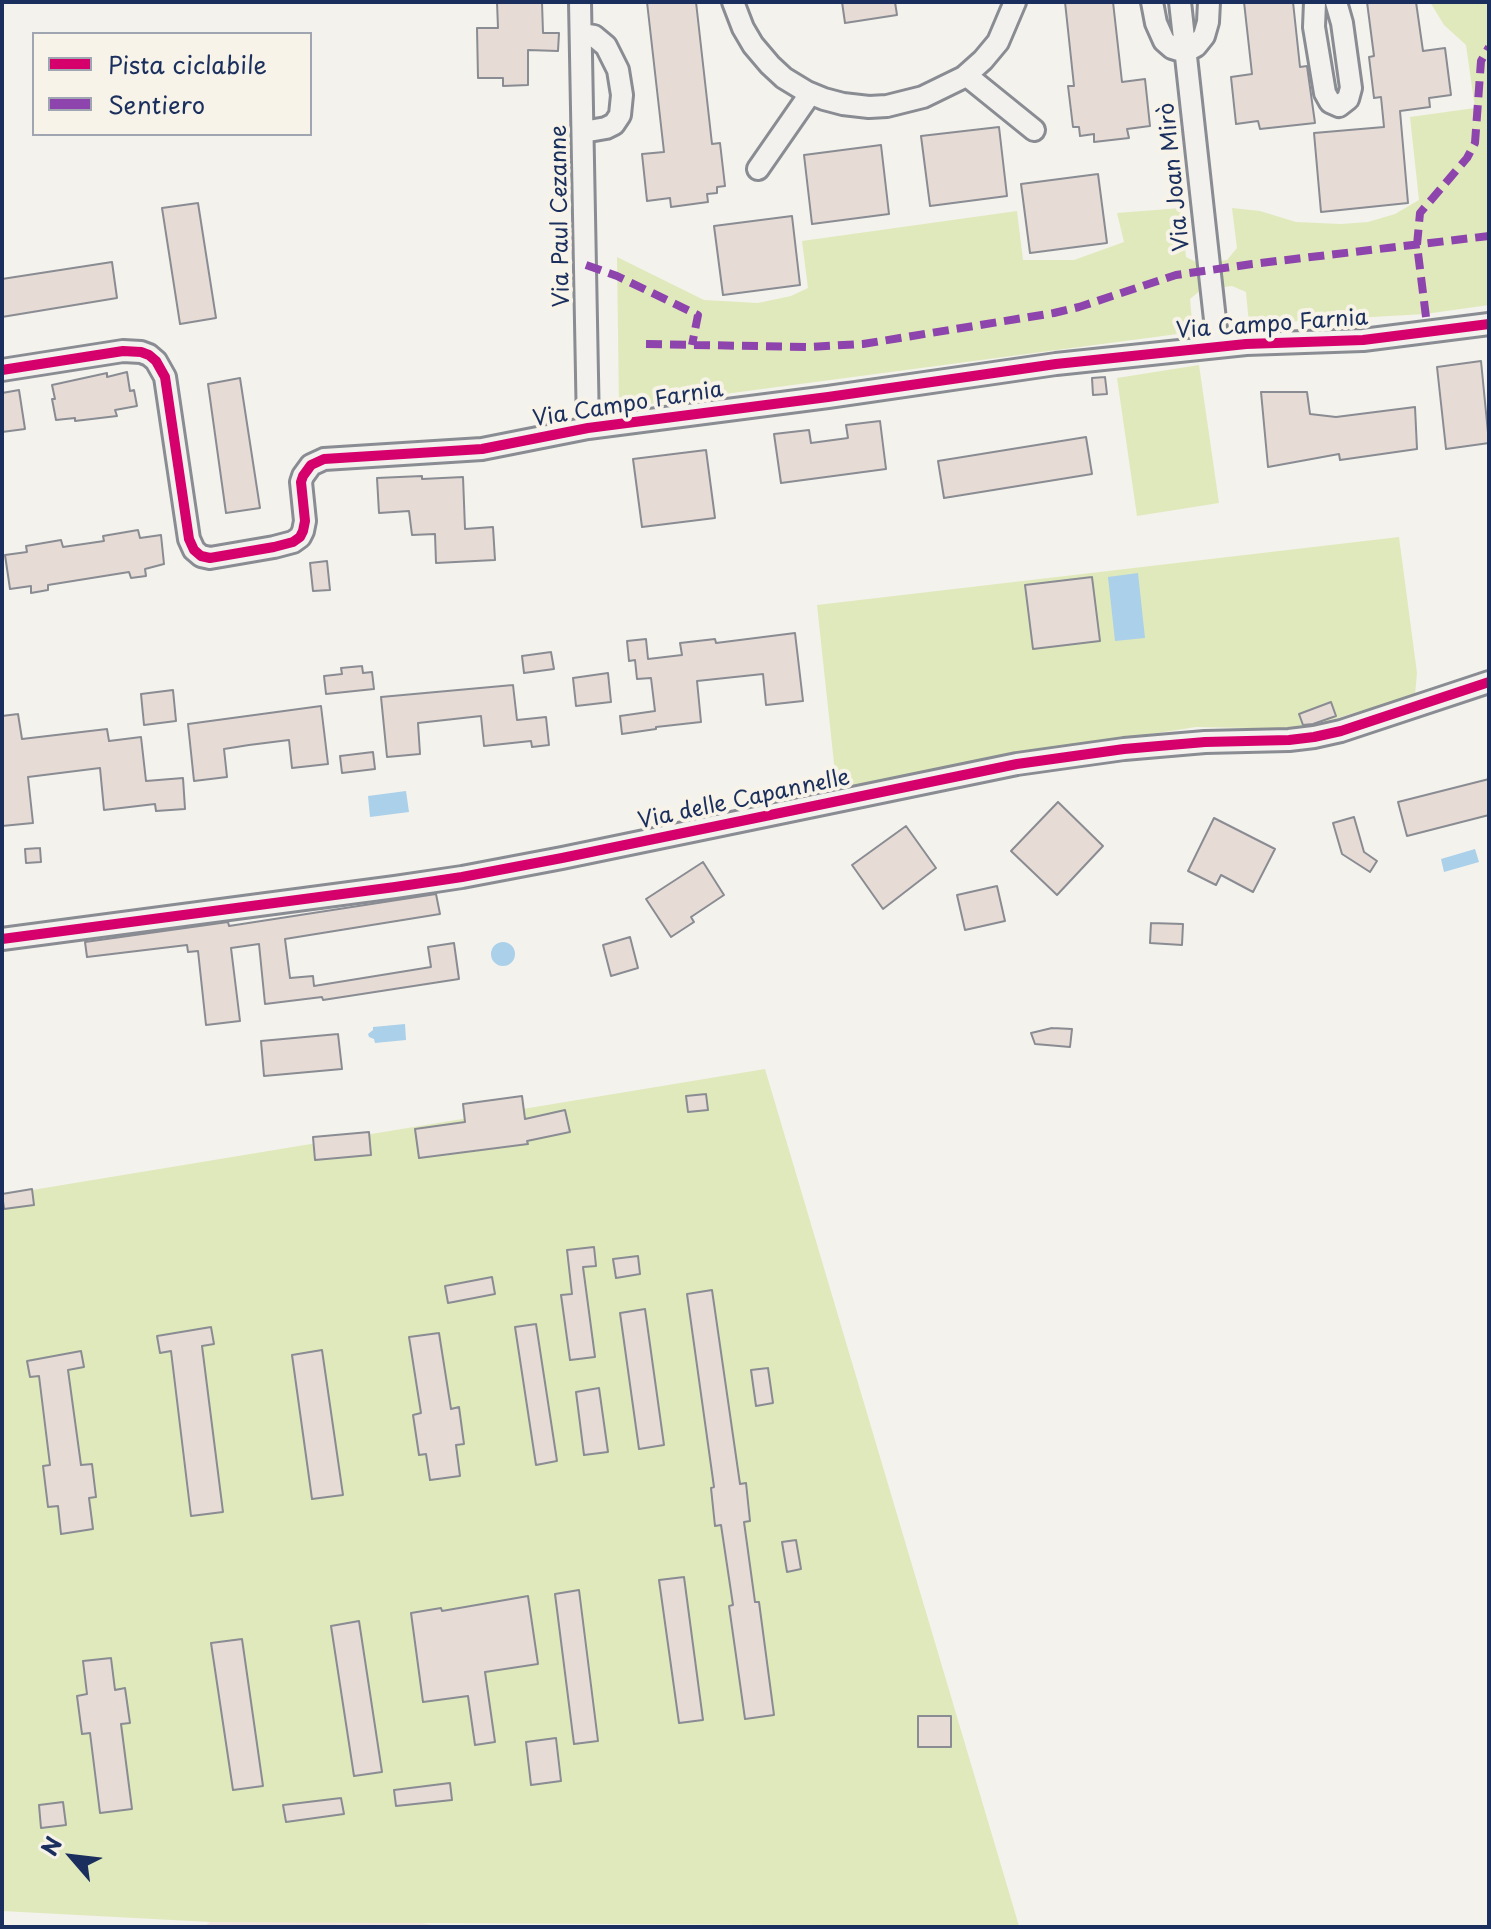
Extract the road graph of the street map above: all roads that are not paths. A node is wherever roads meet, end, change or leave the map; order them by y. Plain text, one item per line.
1 (580, 2) edge
2 (733, 2) edge
3 (1015, 2) edge
4 (1152, 2) edge
5 (1180, 2) edge
6 (1209, 2) edge
7 (1315, 2) edge
8 (1336, 2) edge
9 (581, 34) junction
10 (1185, 52) junction
11 (966, 75) junction
12 (810, 94) junction
13 (1034, 130) dead end
14 (583, 132) junction
15 (758, 169) dead end
16 (1489, 324) edge
17 (1218, 347) junction
18 (2, 370) edge
19 (588, 428) junction
20 (1489, 682) edge
21 (2, 939) edge

1 - 9 street, Via Paul Cezanne
2 - 12 street
3 - 11 street
4 - 10 street
5 - 10 street, Via Joan Mirò
6 - 10 street
7 - 8 street
9 - 14 street, Via Paul Cezanne
9 - 14 street
10 - 17 street, Via Joan Mirò
11 - 12 street
11 - 13 street
12 - 15 street
14 - 19 street, Via Paul Cezanne
16 - 17 street, Via Campo Farnia
17 - 19 street, Via Campo Farnia
18 - 19 street, Via Campo Farnia
20 - 21 street, Via delle Capannelle

